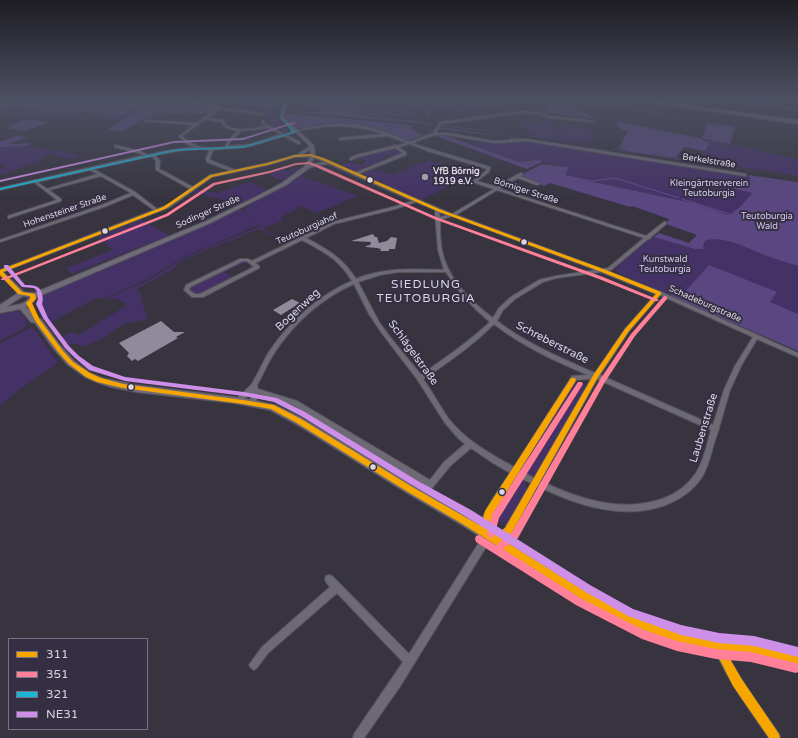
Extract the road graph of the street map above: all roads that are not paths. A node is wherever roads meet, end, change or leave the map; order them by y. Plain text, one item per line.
1 (182, 133) edge
2 (238, 133) edge
3 (297, 133) edge
4 (298, 133) edge
5 (284, 134) joint
6 (388, 134) joint
7 (434, 134) joint
8 (340, 139) dead end
9 (186, 142) junction
10 (410, 142) junction
11 (299, 143) dead end
12 (115, 146) dead end
13 (394, 146) junction
14 (197, 147) junction
15 (226, 148) junction
16 (309, 148) junction
17 (212, 149) junction
18 (164, 152) junction
19 (153, 155) junction
20 (300, 155) junction
21 (148, 156) junction
22 (311, 157) junction
23 (289, 158) junction
24 (351, 159) dead end
25 (327, 163) junction
26 (336, 165) junction
27 (307, 167) junction
28 (90, 169) junction
29 (235, 171) junction
30 (298, 173) junction
31 (356, 174) junction
32 (521, 174) dead end
33 (744, 174) dead end
34 (100, 175) junction
35 (517, 176) junction
36 (34, 181) junction
37 (507, 182) junction
38 (538, 184) dead end
39 (0, 189) edge
40 (193, 189) junction
41 (47, 190) junction
42 (496, 190) junction
43 (532, 191) dead end
44 (134, 193) junction
45 (416, 200) junction
46 (438, 210) junction
47 (157, 211) junction
48 (452, 216) junction
49 (9, 217) dead end
50 (438, 219) junction
51 (665, 223) dead end
52 (302, 238) junction
53 (648, 238) junction
54 (0, 241) edge
55 (252, 263) junction
56 (604, 271) junction
57 (0, 272) edge
58 (448, 272) junction
59 (354, 281) junction
60 (10, 283) junction
61 (659, 293) junction
62 (29, 295) junction
63 (11, 303) junction
64 (29, 303) junction
65 (21, 306) junction
66 (0, 307) edge
67 (0, 311) edge
68 (494, 321) junction
69 (38, 322) junction
70 (756, 336) junction
71 (798, 355) edge
72 (596, 376) junction
73 (420, 378) junction
74 (253, 388) junction
75 (238, 401) junction
76 (253, 402) junction
77 (716, 429) junction
78 (471, 443) junction
79 (516, 471) junction
80 (537, 482) junction
81 (430, 484) junction
82 (421, 496) junction
83 (483, 532) junction
84 (496, 540) junction
85 (483, 544) junction
86 (329, 579) dead end
87 (338, 587) junction
88 (718, 646) junction
89 (798, 660) edge
90 (409, 661) junction
91 (254, 666) dead end
92 (358, 738) edge
93 (775, 738) edge

1 - 9 street
2 - 15 street
3 - 16 main road
4 - 22 main road
5 - 11 street
5 - 15 street
6 - 8 street
6 - 10 street
7 - 10 street, Berkelstraße
7 - 33 street, Berkelstraße
9 - 14 street
9 - 18 street
10 - 13 street, Berkelstraße
10 - 42 street, Börniger Straße
12 - 21 street
13 - 24 street, Berkelstraße
13 - 31 street
14 - 17 street
14 - 18 street
15 - 17 street
16 - 20 main road
16 - 22 main road
17 - 29 street
18 - 19 street
19 - 21 street
19 - 40 street
20 - 22 street
20 - 23 street
21 - 28 street
22 - 23 street
22 - 25 street, Schadeburgstraße
22 - 26 street, Schadeburgstraße
22 - 27 main road, Sodinger Straße
22 - 30 main road, Sodinger Straße
23 - 29 street
25 - 26 street, Schadeburgstraße
25 - 27 main road
26 - 31 street, Schadeburgstraße
27 - 30 main road, Sodinger Straße
28 - 34 street
28 - 36 street
29 - 40 street
30 - 62 main road, Sodinger Straße
31 - 45 street, Schadeburgstraße
32 - 35 street
34 - 41 street
34 - 44 street
35 - 37 street
35 - 38 street
36 - 39 street
36 - 41 street
37 - 42 street
37 - 43 street
40 - 47 street
41 - 49 street
42 - 48 street
42 - 53 street, Börniger Straße
44 - 47 street
44 - 54 street, Hohensteiner Straße
45 - 46 street, Schadeburgstraße
45 - 52 street, Teutoburgiahof
46 - 48 street, Schadeburgstraße
46 - 50 street, Schreberstraße
47 - 57 street
48 - 50 street
48 - 56 street, Schadeburgstraße
50 - 58 street, Schreberstraße
51 - 53 street
52 - 55 street, Teutoburgiahof
52 - 59 street, Schlägelstraße
53 - 56 street
55 - 55 street, Teutoburgiahof
56 - 61 street, Schadeburgstraße
56 - 68 street
57 - 60 main road
58 - 59 street, Bogenweg
58 - 68 street, Schreberstraße
59 - 73 street, Schlägelstraße
59 - 74 street, Bogenweg
60 - 62 main road
60 - 63 main road
61 - 70 street, Schadeburgstraße
61 - 72 street
62 - 63 main road, Sodinger Straße
62 - 64 main road
63 - 65 main road
63 - 66 main road
63 - 67 main road
64 - 65 main road
64 - 69 main road
65 - 69 main road
68 - 72 street, Schreberstraße
68 - 73 street
69 - 75 main road
70 - 71 street, Schadeburgstraße
70 - 77 street, Laubenstraße
72 - 77 street, Schreberstraße
72 - 79 street
72 - 80 street
73 - 78 street, Schlägelstraße
74 - 75 street, Bogenweg
74 - 76 street, Bogenweg
74 - 81 street
75 - 76 main road
76 - 82 main road
77 - 80 street, Laubenstraße
78 - 79 street, Schlägelstraße
78 - 81 street
79 - 80 street, Laubenstraße
79 - 83 street
80 - 84 street
81 - 82 street
82 - 83 main road
83 - 84 main road
83 - 85 street
84 - 85 street
84 - 88 main road
85 - 90 street
86 - 87 street
87 - 90 street
87 - 91 street
88 - 89 main road
88 - 93 street
90 - 92 street

